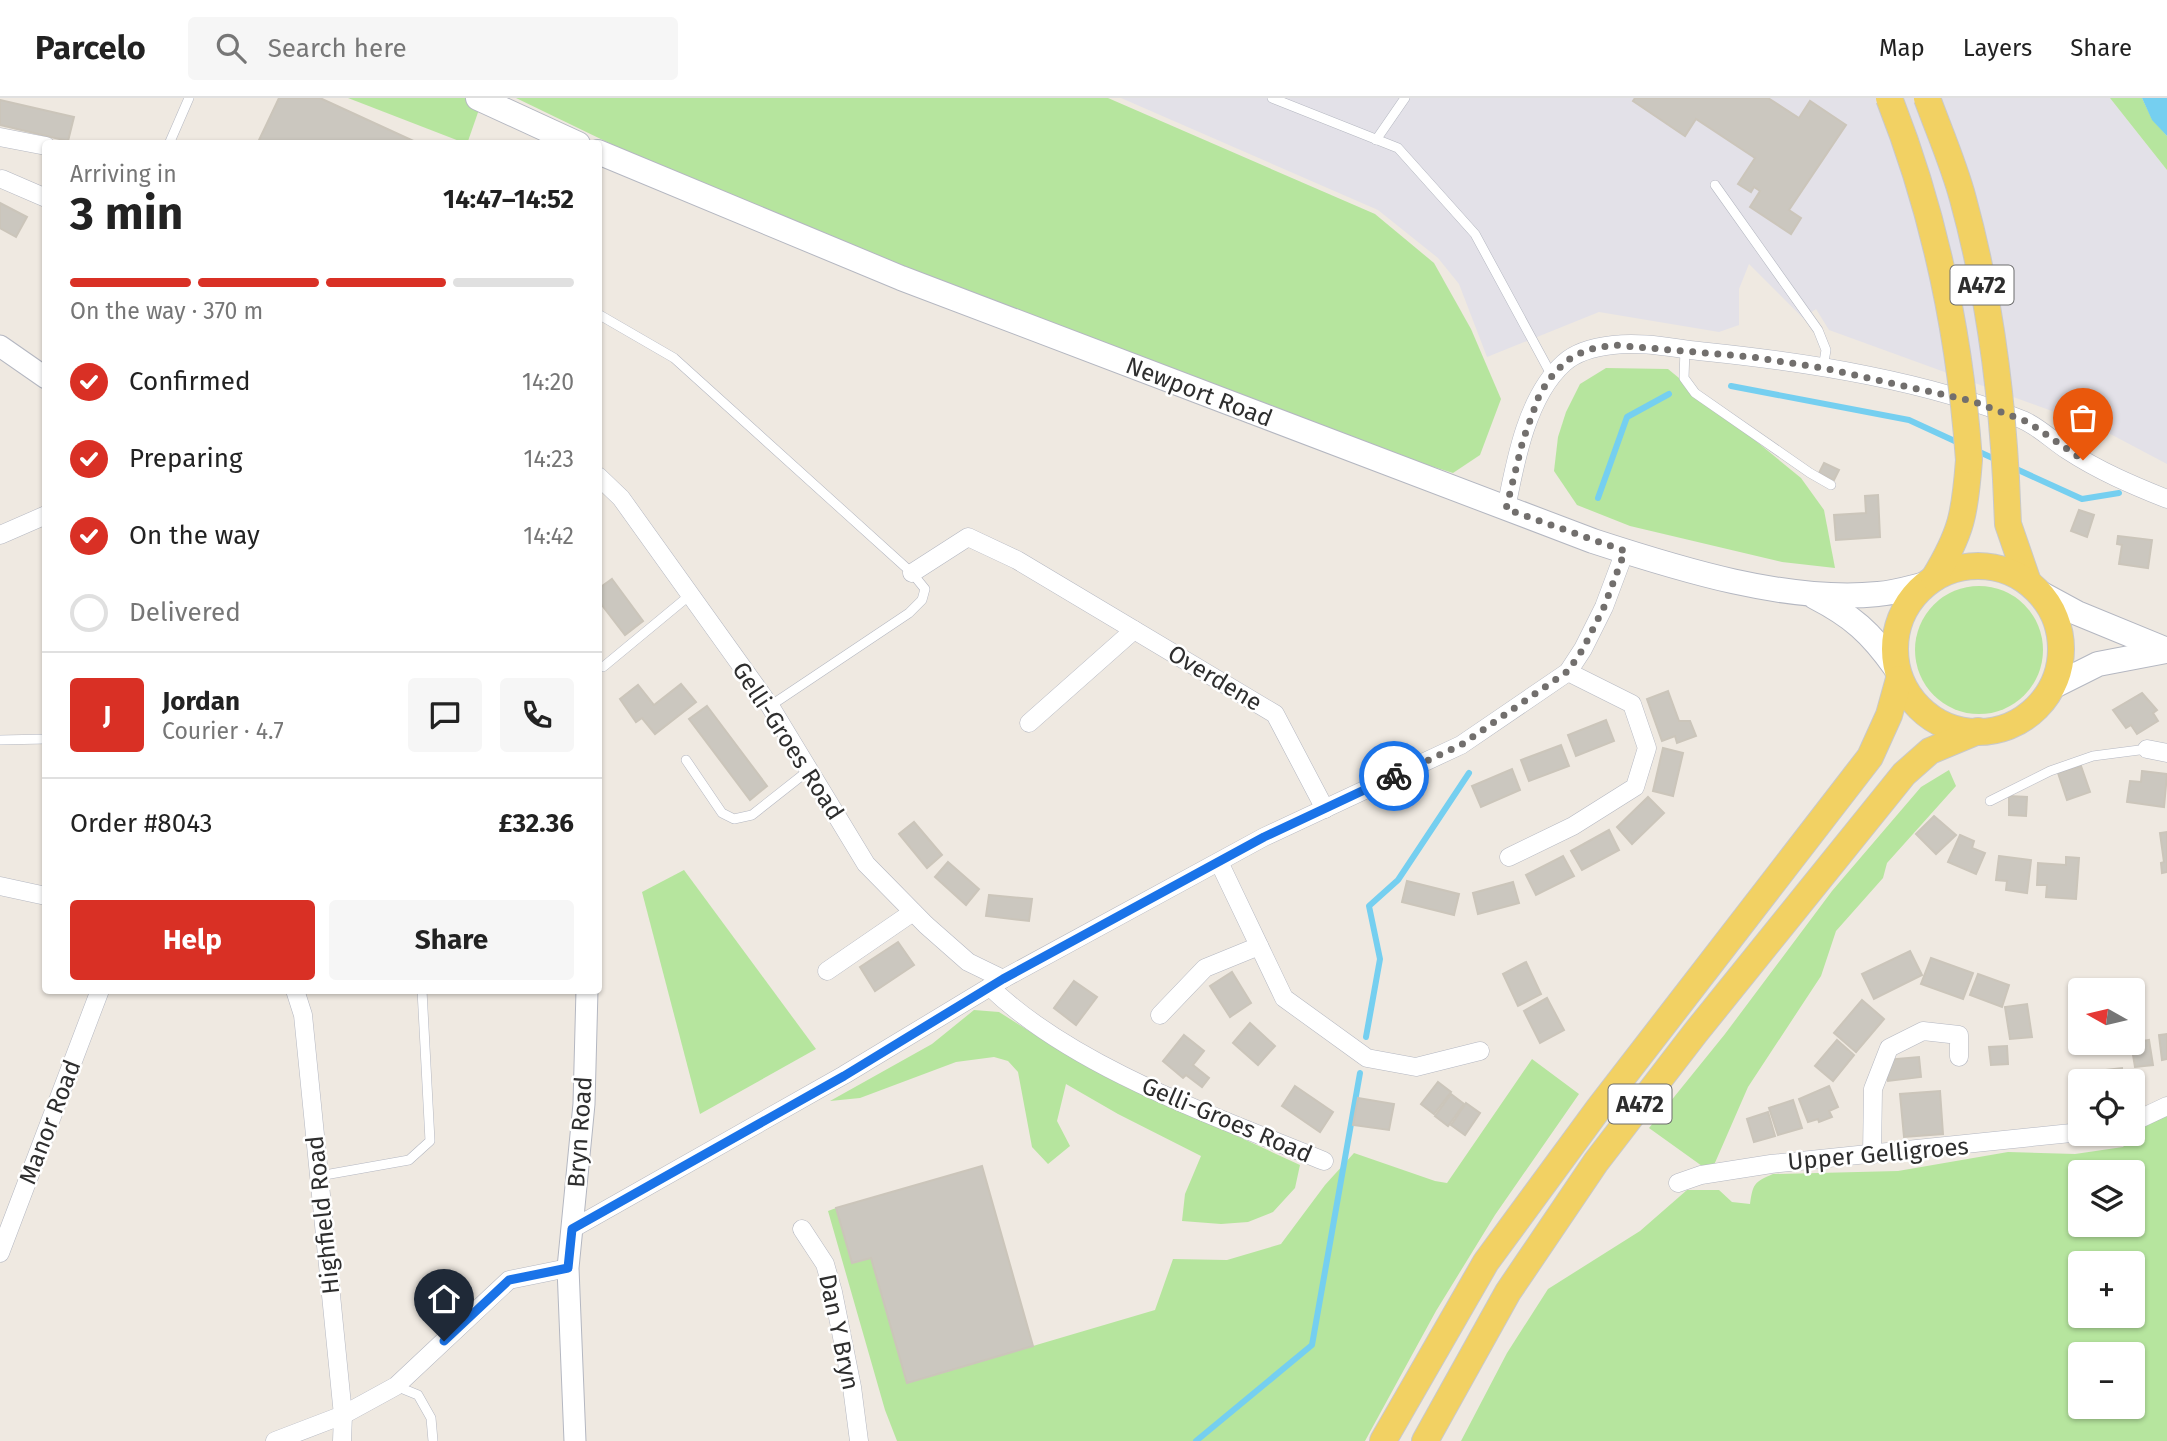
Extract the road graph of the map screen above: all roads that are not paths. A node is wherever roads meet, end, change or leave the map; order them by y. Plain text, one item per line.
1 (189, 98) edge
2 (478, 98) edge
3 (1272, 98) edge
4 (1405, 98) edge
5 (1889, 98) edge
6 (1927, 98) edge
7 (0, 137) edge
8 (171, 140) edge
9 (569, 140) edge
10 (1376, 140) junction
11 (42, 145) edge
12 (602, 154) edge
13 (2, 179) dead end
14 (1715, 185) dead end
15 (42, 196) edge
16 (602, 316) edge
17 (0, 346) edge
18 (1685, 349) junction
19 (1823, 368) junction
20 (42, 375) edge
21 (1552, 376) junction
22 (602, 480) edge
23 (1831, 485) dead end
24 (2167, 499) edge
25 (1506, 509) junction
26 (42, 517) edge
27 (0, 535) edge
28 (1625, 551) junction
29 (912, 573) junction
30 (1930, 581) junction
31 (2035, 588) junction
32 (690, 595) junction
33 (1811, 595) junction
34 (1134, 630) junction
35 (2167, 650) edge
36 (603, 667) dead end
37 (1568, 671) junction
38 (1897, 673) junction
39 (2054, 686) junction
40 (770, 706) junction
41 (1029, 723) dead end
42 (1978, 731) junction
43 (42, 739) edge
44 (0, 740) edge
45 (2147, 749) joint
46 (2167, 753) edge
47 (685, 760) dead end
48 (809, 770) junction
49 (1990, 801) dead end
50 (1325, 808) junction
51 (1509, 857) dead end
52 (1219, 862) junction
53 (0, 886) edge
54 (42, 895) edge
55 (913, 912) junction
56 (1259, 946) junction
57 (827, 971) dead end
58 (997, 983) junction
59 (98, 994) edge
60 (296, 994) edge
61 (422, 994) edge
62 (587, 994) edge
63 (1160, 1015) dead end
64 (1480, 1051) dead end
65 (1959, 1057) dead end
66 (2167, 1106) edge
67 (2145, 1116) edge
68 (2068, 1133) edge
69 (1871, 1154) junction
70 (1324, 1161) dead end
71 (319, 1177) junction
72 (1678, 1184) dead end
73 (572, 1229) junction
74 (802, 1229) dead end
75 (0, 1253) edge
76 (568, 1268) junction
77 (396, 1386) junction
78 (343, 1415) junction
79 (275, 1441) edge
80 (342, 1441) edge
81 (433, 1441) edge
82 (575, 1441) edge
83 (859, 1441) edge
84 (1383, 1441) edge
85 (1425, 1441) edge

1 - 8 lane
2 - 9 main road
3 - 10 lane
4 - 10 lane
5 - 30 main road, A472, bridge
6 - 31 main road, A472, bridge
7 - 11 street
10 - 21 lane
12 - 25 main road, Newport Road
13 - 15 street
14 - 19 lane
16 - 29 lane
17 - 20 street
18 - 19 street
18 - 21 street
18 - 23 lane
19 - 24 street
21 - 25 street
22 - 32 street, Gelli-Groes Road
25 - 28 main road, Newport Road
26 - 27 street
28 - 33 main road, Newport Road
28 - 37 street
29 - 34 street, Overdene
29 - 40 lane
30 - 31 main road
30 - 33 main road, Newport Road
30 - 38 main road
31 - 35 main road
31 - 39 main road
32 - 36 lane
32 - 40 street, Gelli-Groes Road
33 - 38 main road, Newport Road
34 - 41 street
34 - 50 street, Overdene
35 - 39 main road
37 - 50 street
37 - 51 street
38 - 42 main road
38 - 84 main road, A472
39 - 42 main road
40 - 48 street, Gelli-Groes Road
42 - 85 main road, A472
43 - 44 lane
45 - 46 street
45 - 49 lane
47 - 48 lane
48 - 55 street, Gelli-Groes Road
50 - 52 street
52 - 56 street
52 - 58 street
53 - 54 street
55 - 57 street
55 - 58 street, Gelli-Groes Road
56 - 63 street
56 - 64 street
58 - 70 street, Gelli-Groes Road
58 - 73 street
59 - 75 street, Manor Road
60 - 71 street, Highfield Road
61 - 71 lane
62 - 73 street, Bryn Road
65 - 69 street
66 - 67 street
68 - 69 street, Upper Gelligroes
69 - 72 street, Upper Gelligroes
71 - 78 street, Highfield Road
73 - 76 street, Bryn Road
74 - 83 street, Dan Y Bryn
76 - 77 street
76 - 82 street, Bryn Road
77 - 78 street
77 - 81 lane
78 - 79 street
78 - 80 street, Highfield Road

